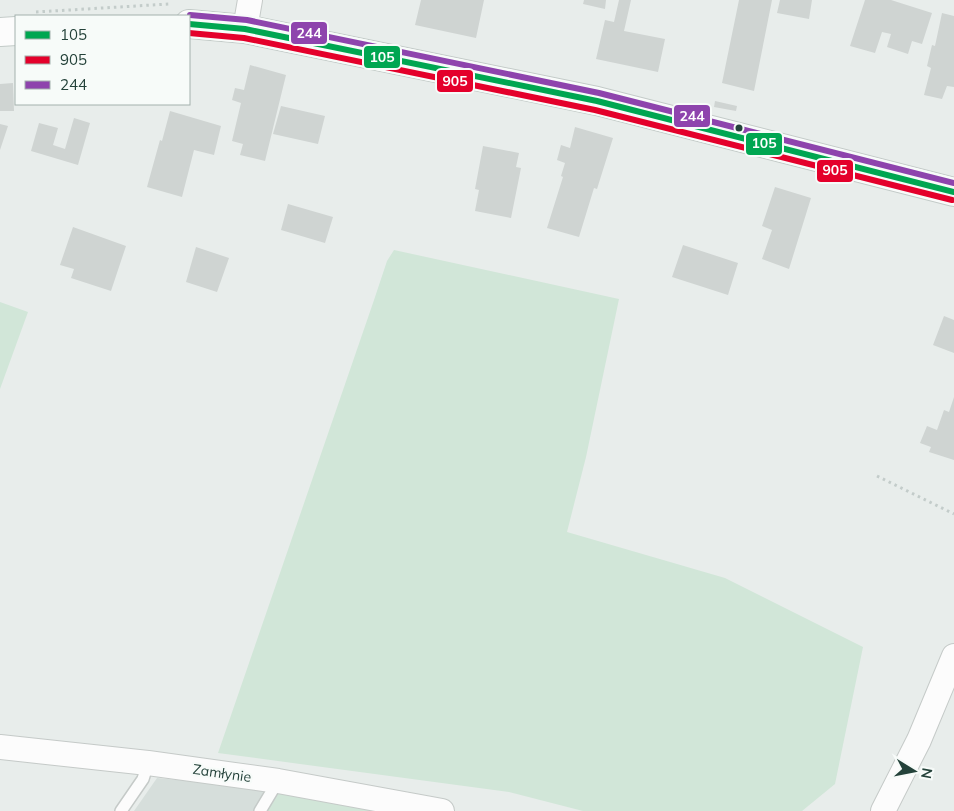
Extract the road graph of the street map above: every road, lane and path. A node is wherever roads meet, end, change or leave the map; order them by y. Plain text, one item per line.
1 (250, 0) edge
2 (181, 14) edge
3 (161, 15) edge
4 (190, 16) edge
5 (15, 25) edge
6 (245, 30) junction
7 (0, 32) edge
8 (954, 192) edge
9 (877, 476) dead end
10 (954, 514) edge
11 (954, 656) edge
12 (0, 747) edge
13 (148, 763) junction
14 (278, 781) junction
15 (121, 811) edge
16 (260, 811) edge
17 (442, 811) edge
18 (883, 811) edge

1 - 6 street
2 - 3 path
4 - 6 main road
5 - 7 main road
6 - 8 main road
9 - 10 path
11 - 18 street
12 - 13 street, Zamłynie
13 - 14 street, Zamłynie
13 - 15 lane
14 - 16 lane
14 - 17 street, Zamłynie

